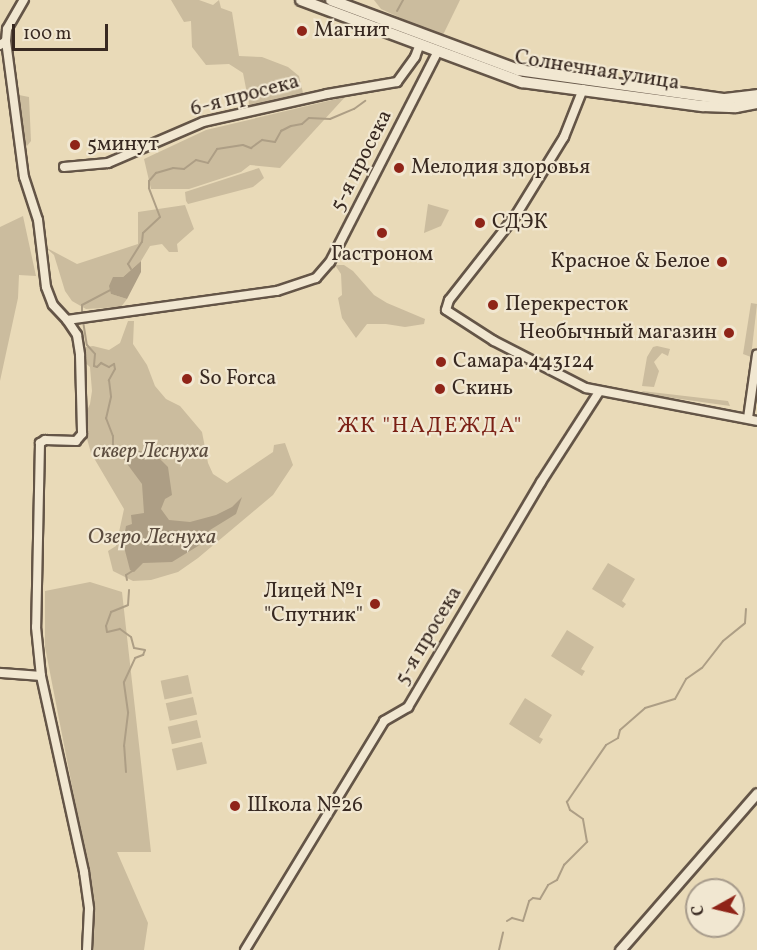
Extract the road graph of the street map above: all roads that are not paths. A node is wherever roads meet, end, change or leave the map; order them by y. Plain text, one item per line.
1 (24, 0) edge
2 (301, 0) edge
3 (331, 0) edge
4 (3, 43) edge
5 (420, 44) junction
6 (438, 51) junction
7 (583, 89) junction
8 (757, 95) edge
9 (757, 103) edge
10 (64, 167) dead end
11 (68, 320) junction
12 (757, 355) edge
13 (599, 392) junction
14 (748, 418) junction
15 (757, 421) edge
16 (0, 673) edge
17 (41, 676) junction
18 (757, 793) edge
19 (87, 950) edge
20 (245, 950) edge
21 (620, 950) edge

1 - 4 street
2 - 5 main road, Солнечная улица
3 - 8 main road, Солнечная улица
4 - 11 street
5 - 6 main road, Солнечная улица
5 - 10 street, 6-я просека
6 - 7 main road, Солнечная улица
6 - 11 street, 5-я просека
7 - 9 main road, Солнечная улица
7 - 13 street
11 - 17 street
12 - 14 street
13 - 14 street
13 - 20 street, 5-я просека
14 - 15 street
16 - 17 street
17 - 19 street
18 - 21 street

